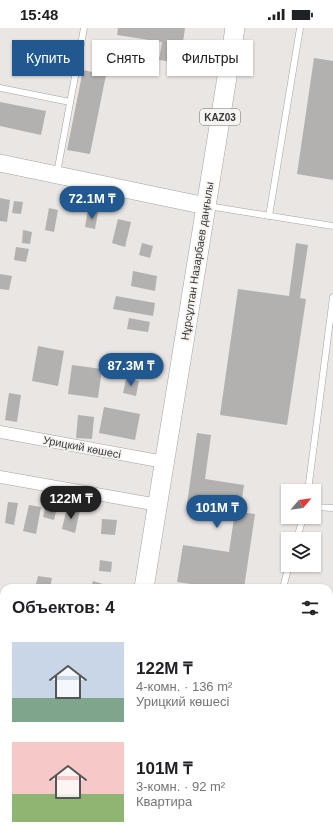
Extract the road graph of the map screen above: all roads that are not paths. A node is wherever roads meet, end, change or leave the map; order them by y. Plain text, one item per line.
1 (84, 28) edge
2 (235, 28) edge
3 (300, 28) edge
4 (0, 88) edge
5 (70, 102) junction
6 (0, 163) edge
7 (57, 175) junction
8 (206, 206) junction
9 (269, 216) junction
10 (333, 226) edge
11 (333, 296) edge
12 (0, 432) edge
13 (164, 462) junction
14 (0, 476) edge
15 (309, 484) edge
16 (158, 505) junction
17 (321, 507) edge
18 (333, 508) edge
19 (287, 572) edge
20 (145, 584) edge
21 (284, 584) edge

1 - 5 lane
2 - 8 main road, Нұрсұлтан Назарбаев даңғылы / KАZ03
3 - 9 lane
4 - 5 lane
5 - 7 lane
6 - 7 main road
7 - 8 main road
8 - 9 lane
8 - 13 main road, Нұрсұлтан Назарбаев даңғылы / KАZ03
9 - 10 lane
11 - 15 lane
12 - 13 street, Урицкий көшесі
13 - 16 main road, Нұрсұлтан Назарбаев даңғылы / KАZ03
14 - 16 street
16 - 20 main road, Нұрсұлтан Назарбаев даңғылы / KАZ03
17 - 18 lane
19 - 21 lane

